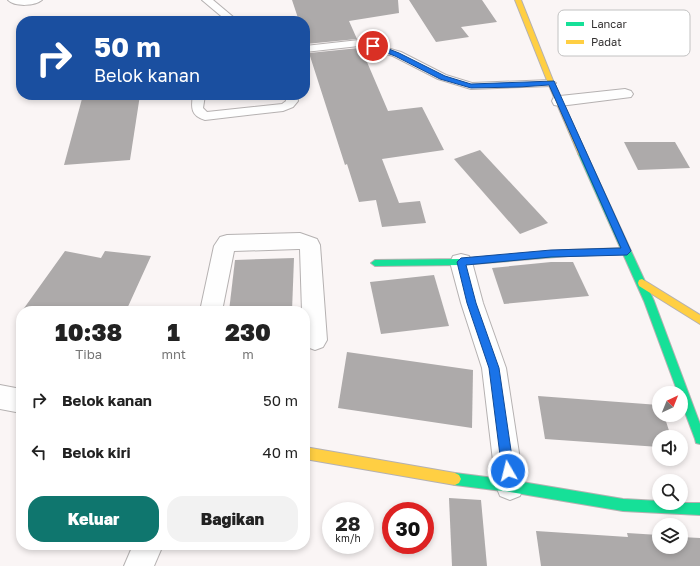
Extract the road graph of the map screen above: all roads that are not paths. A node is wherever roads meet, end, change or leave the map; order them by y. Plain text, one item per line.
1 (13, 0) edge
2 (37, 0) edge
3 (518, 0) edge
4 (210, 6) edge
5 (226, 16) edge
6 (310, 48) edge
7 (551, 83) junction
8 (625, 94) dead end
9 (198, 100) edge
10 (292, 100) edge
11 (560, 101) junction
12 (627, 251) junction
13 (461, 262) junction
14 (375, 263) dead end
15 (642, 283) junction
16 (212, 306) edge
17 (700, 320) edge
18 (315, 340) dead end
19 (0, 397) edge
20 (16, 400) edge
21 (700, 439) edge
22 (310, 454) edge
23 (510, 486) junction
24 (700, 509) edge
25 (146, 550) edge
26 (140, 566) edge

1 - 2 lane
3 - 7 main road
4 - 5 lane
6 - 7 lane
7 - 11 main road
8 - 11 street
9 - 10 lane
11 - 12 main road
12 - 13 main road
12 - 15 main road
13 - 14 main road
13 - 23 street
15 - 17 main road
15 - 21 main road
16 - 18 street
19 - 20 street
22 - 23 main road
23 - 24 main road
25 - 26 street

